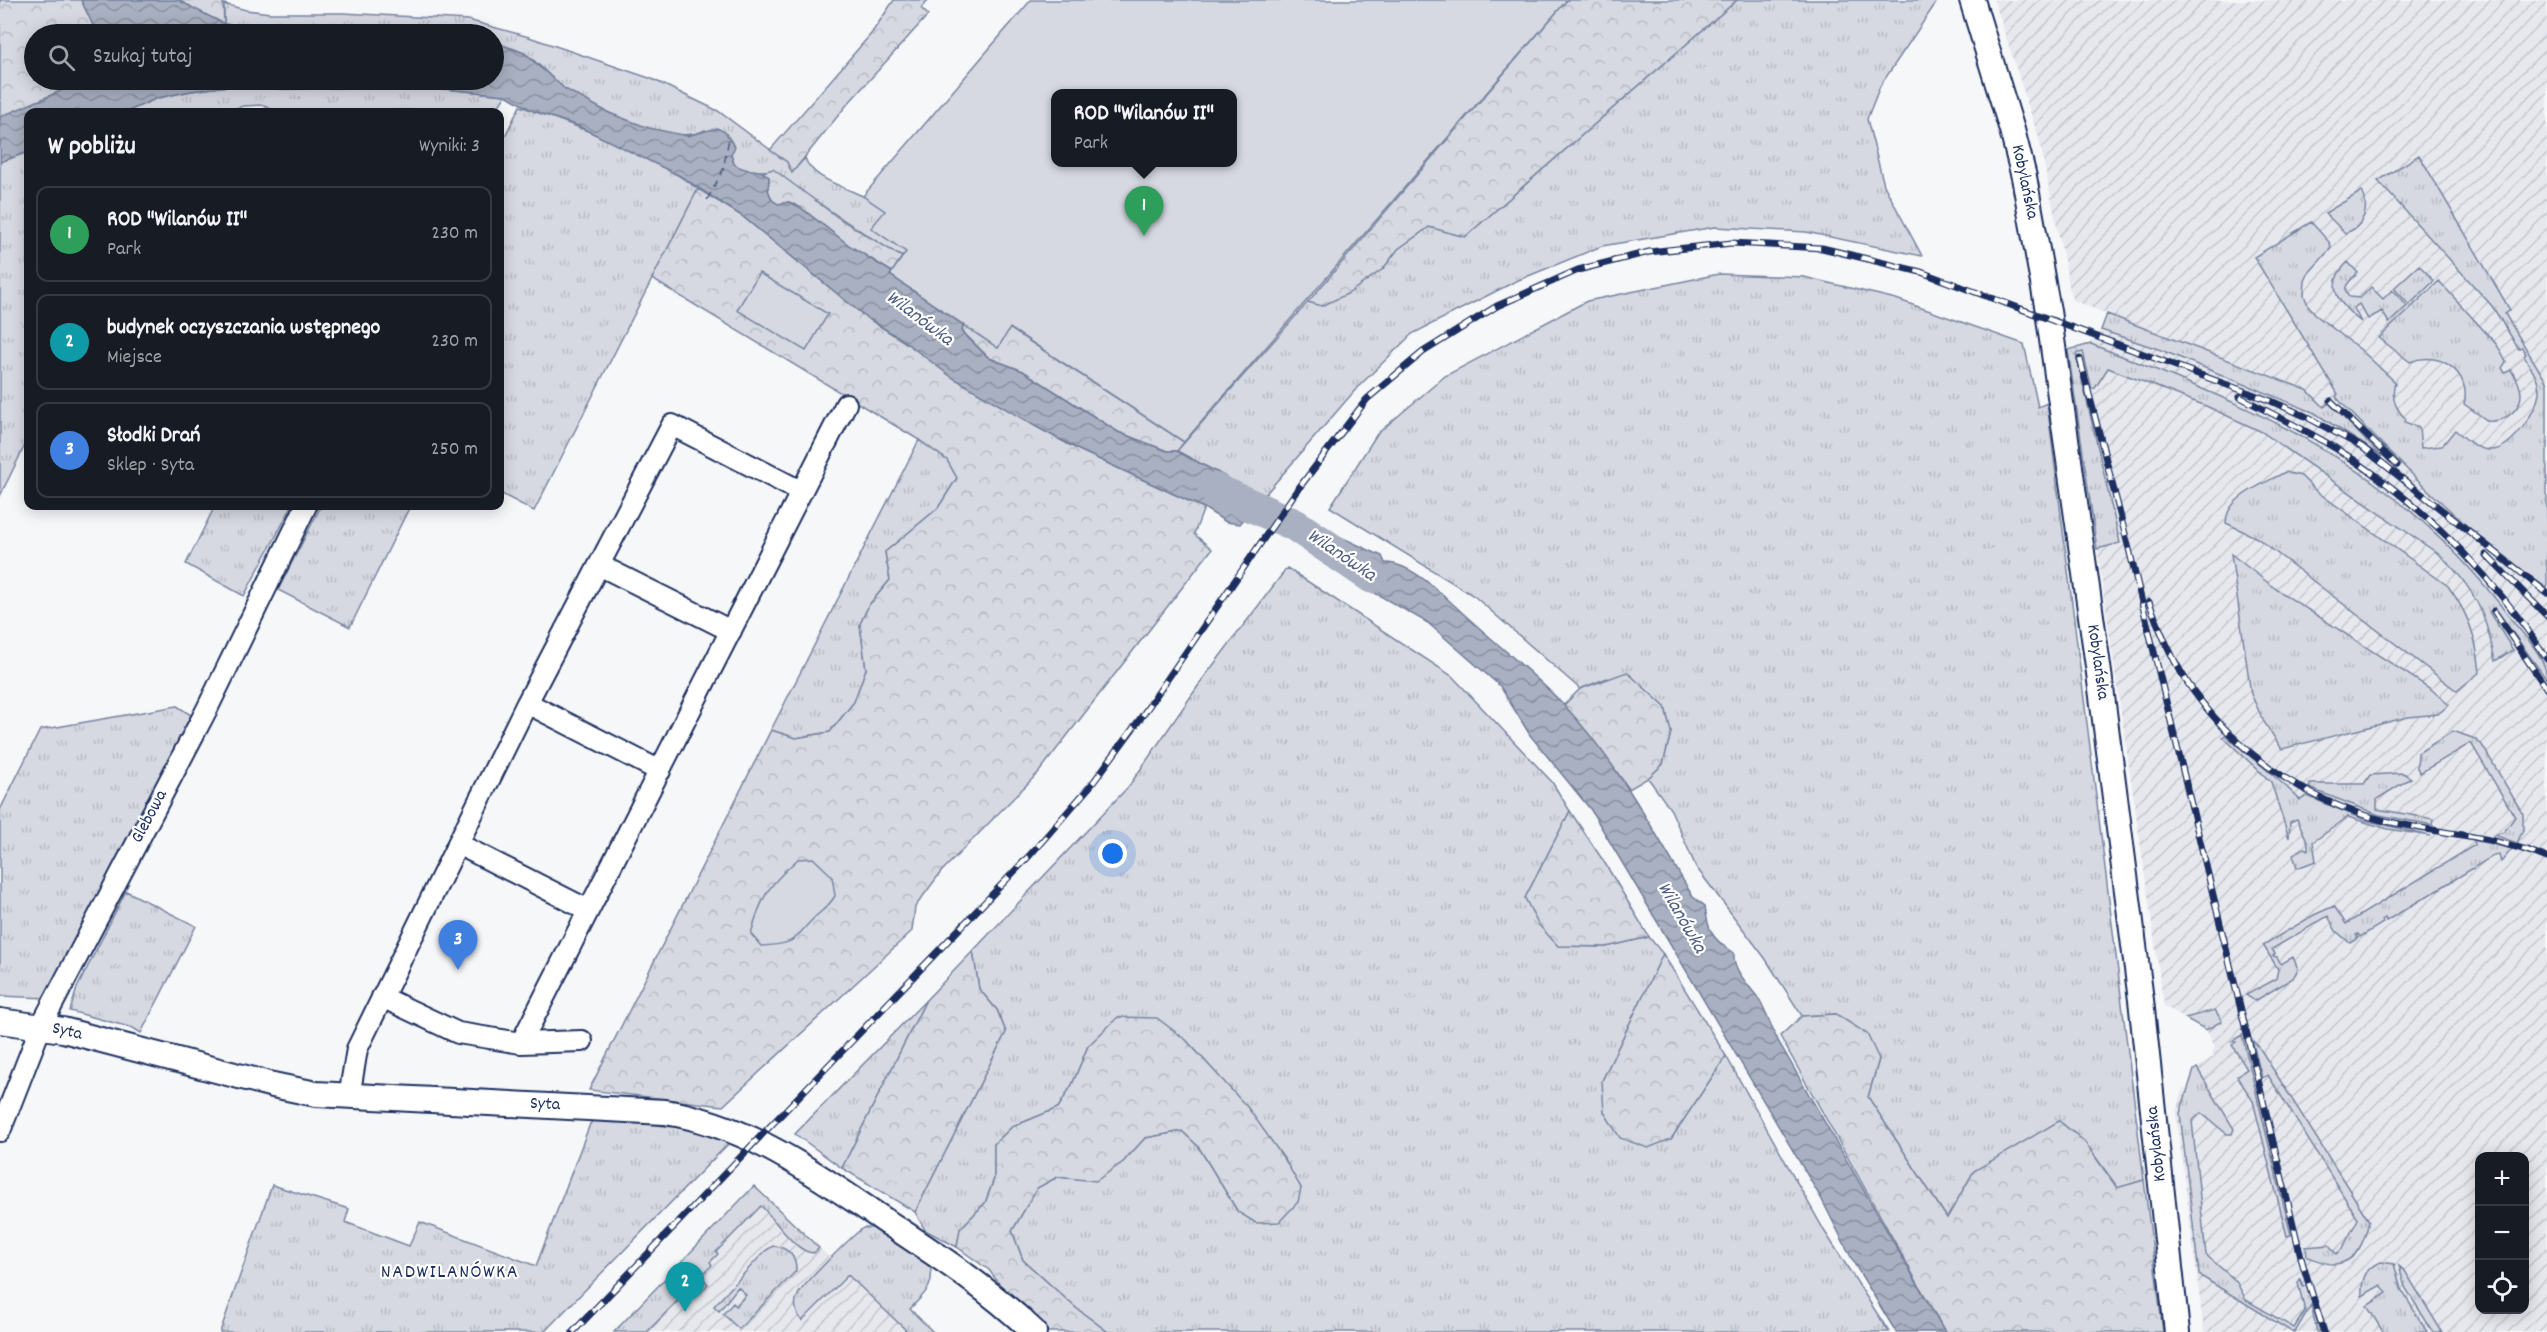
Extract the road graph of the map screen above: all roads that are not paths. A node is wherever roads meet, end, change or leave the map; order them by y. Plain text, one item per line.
1 (1972, 0) edge
2 (846, 404) dead end
3 (801, 491) junction
4 (304, 510) edge
5 (599, 565) junction
6 (731, 631) junction
7 (528, 703) junction
8 (660, 771) junction
9 (458, 844) junction
10 (588, 910) junction
11 (382, 997) junction
12 (0, 1021) edge
13 (41, 1026) junction
14 (582, 1041) dead end
15 (521, 1043) junction
16 (349, 1096) junction
17 (0, 1131) edge
18 (1034, 1332) edge
19 (2177, 1332) edge

1 - 19 street, Kobylańska
2 - 3 street
3 - 5 street
3 - 6 street
4 - 13 street, Glebowa
5 - 6 street
5 - 7 street
6 - 8 street
7 - 8 street
7 - 9 street
8 - 10 street
9 - 10 street
9 - 11 street
10 - 15 street
11 - 15 street
11 - 16 street
12 - 13 street, Syta
13 - 16 street, Syta
13 - 17 street, Glebowa
14 - 15 street
16 - 18 street, Syta

